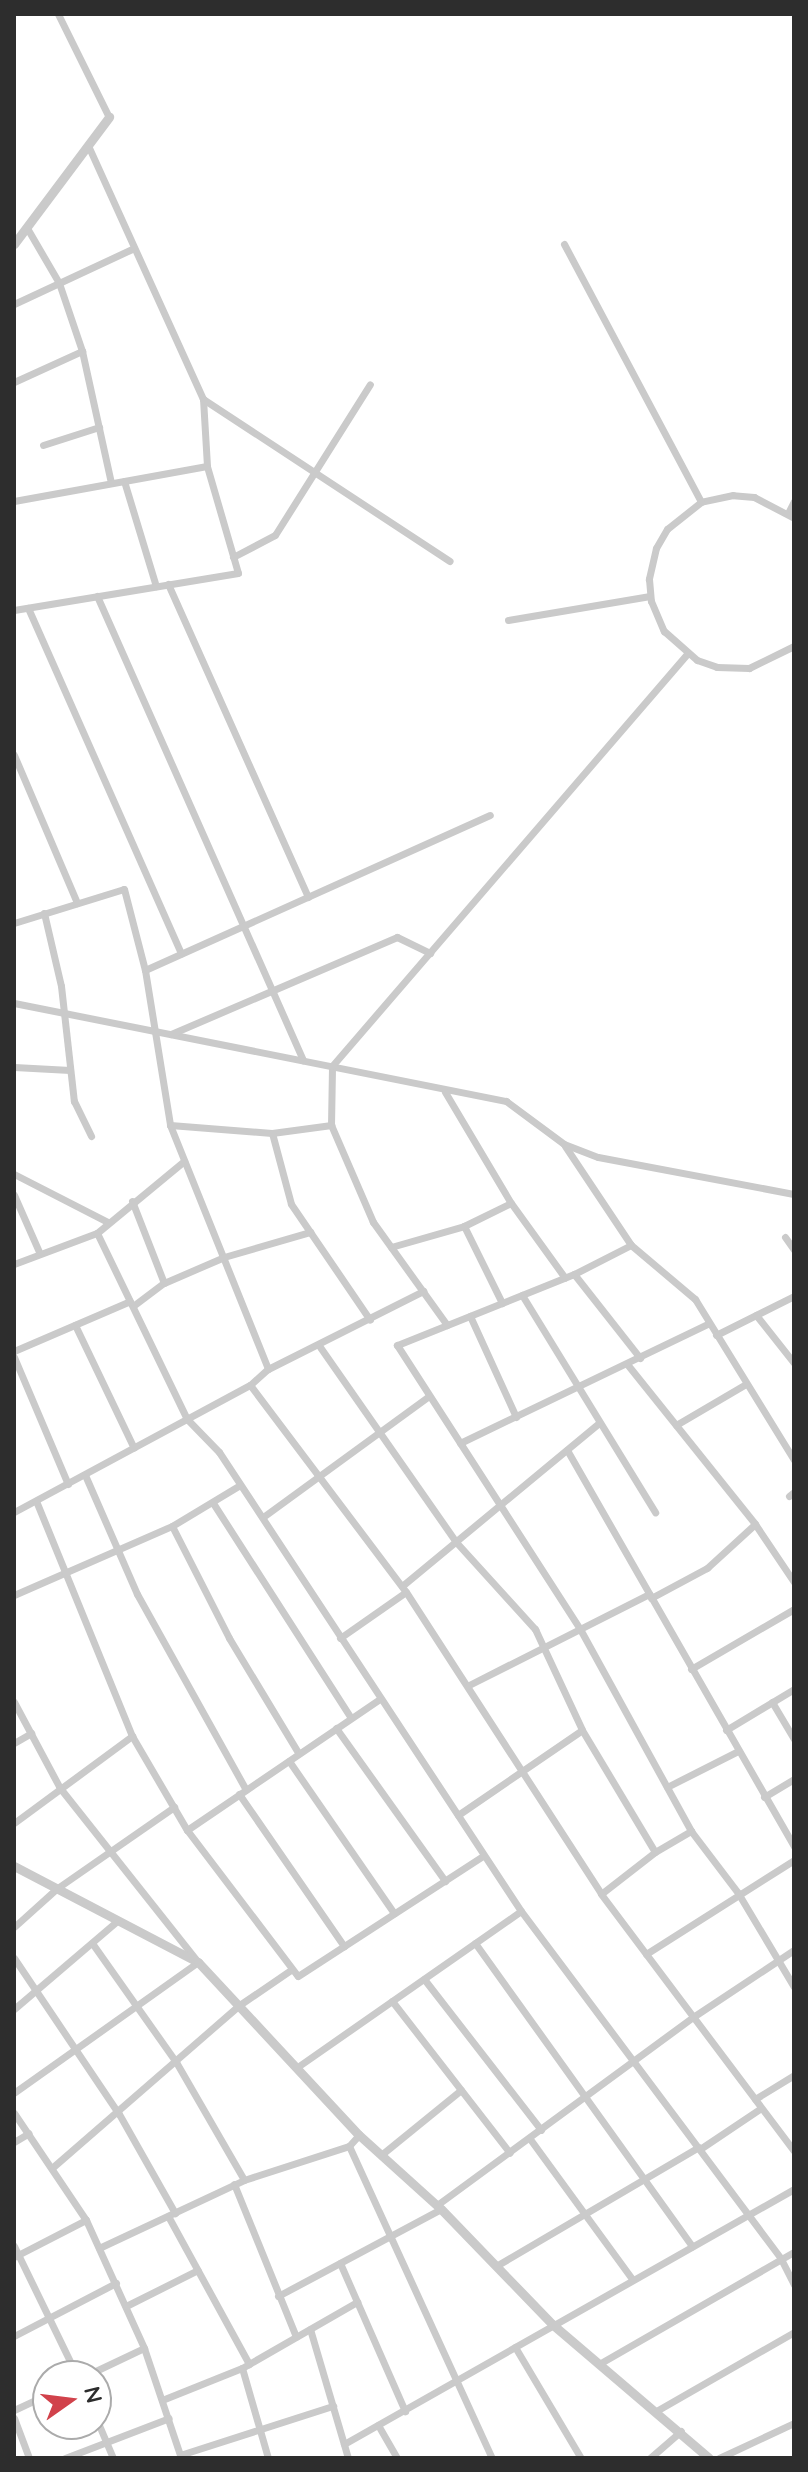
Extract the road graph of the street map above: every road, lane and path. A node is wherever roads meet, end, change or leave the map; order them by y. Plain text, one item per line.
1 (58, 14) edge
2 (109, 117) joint
3 (88, 145) junction
4 (27, 228) junction
5 (16, 236) edge
6 (564, 244) dead end
7 (134, 248) junction
8 (59, 283) junction
9 (14, 304) edge
10 (82, 351) junction
11 (14, 382) edge
12 (370, 384) dead end
13 (203, 399) junction
14 (99, 427) junction
15 (43, 445) dead end
16 (207, 466) junction
17 (314, 472) junction
18 (124, 481) junction
19 (111, 483) junction
20 (14, 501) edge
21 (794, 501) edge
22 (701, 502) junction
23 (791, 516) edge
24 (233, 557) junction
25 (450, 561) dead end
26 (168, 584) junction
27 (156, 586) junction
28 (97, 596) junction
29 (650, 596) junction
30 (28, 608) junction
31 (14, 610) edge
32 (508, 620) dead end
33 (794, 646) edge
34 (687, 654) junction
35 (14, 755) edge
36 (490, 815) dead end
37 (308, 897) junction
38 (77, 903) junction
39 (44, 913) junction
40 (14, 923) edge
41 (243, 926) junction
42 (430, 953) junction
43 (181, 954) junction
44 (145, 970) junction
45 (272, 991) junction
46 (14, 1003) edge
47 (64, 1013) junction
48 (154, 1031) junction
49 (171, 1034) junction
50 (303, 1060) junction
51 (332, 1066) junction
52 (14, 1067) edge
53 (70, 1070) junction
54 (445, 1092) junction
55 (170, 1125) junction
56 (331, 1125) junction
57 (272, 1133) junction
58 (91, 1136) dead end
59 (564, 1144) junction
60 (184, 1161) junction
61 (14, 1174) edge
62 (794, 1194) edge
63 (14, 1195) edge
64 (132, 1201) junction
65 (511, 1203) junction
66 (108, 1222) junction
67 (464, 1226) junction
68 (310, 1232) junction
69 (97, 1233) junction
70 (785, 1237) dead end
71 (631, 1245) junction
72 (391, 1247) junction
73 (794, 1250) edge
74 (40, 1254) junction
75 (224, 1257) junction
76 (14, 1264) edge
77 (574, 1274) junction
78 (565, 1278) junction
79 (164, 1283) junction
80 (423, 1291) junction
81 (522, 1295) junction
82 (794, 1296) edge
83 (502, 1303) junction
84 (131, 1304) junction
85 (756, 1315) junction
86 (470, 1316) junction
87 (370, 1320) junction
88 (709, 1323) junction
89 (75, 1325) junction
90 (447, 1325) junction
91 (716, 1335) junction
92 (320, 1347) junction
93 (14, 1354) edge
94 (640, 1358) junction
95 (794, 1363) edge
96 (627, 1364) junction
97 (268, 1369) junction
98 (746, 1384) junction
99 (250, 1385) junction
100 (576, 1388) junction
101 (429, 1396) junction
102 (516, 1417) junction
103 (187, 1419) junction
104 (599, 1423) junction
105 (676, 1425) junction
106 (377, 1429) junction
107 (460, 1443) junction
108 (134, 1448) junction
109 (567, 1450) junction
110 (794, 1460) edge
111 (85, 1475) junction
112 (315, 1476) junction
113 (68, 1484) junction
114 (240, 1485) junction
115 (14, 1500) edge
116 (36, 1501) junction
117 (213, 1503) junction
118 (499, 1506) junction
119 (16, 1510) edge
120 (655, 1512) dead end
121 (263, 1517) junction
122 (755, 1524) junction
123 (172, 1526) junction
124 (456, 1542) junction
125 (117, 1548) junction
126 (62, 1572) junction
127 (794, 1582) edge
128 (404, 1589) junction
129 (14, 1595) edge
130 (650, 1596) junction
131 (794, 1609) edge
132 (580, 1629) junction
133 (340, 1638) junction
134 (545, 1647) junction
135 (691, 1669) junction
136 (469, 1685) junction
137 (794, 1689) edge
138 (378, 1700) junction
139 (14, 1702) edge
140 (772, 1702) junction
141 (351, 1718) junction
142 (336, 1728) junction
143 (582, 1730) junction
144 (726, 1730) junction
145 (31, 1733) junction
146 (132, 1736) junction
147 (794, 1739) edge
148 (14, 1743) edge
149 (738, 1751) junction
150 (299, 1754) junction
151 (289, 1761) junction
152 (523, 1771) junction
153 (794, 1779) edge
154 (667, 1787) junction
155 (60, 1788) junction
156 (242, 1792) junction
157 (764, 1797) junction
158 (174, 1807) junction
159 (458, 1815) junction
160 (14, 1823) edge
161 (187, 1830) junction
162 (691, 1831) junction
163 (794, 1847) edge
164 (655, 1852) junction
165 (109, 1853) junction
166 (483, 1856) junction
167 (794, 1860) edge
168 (14, 1866) edge
169 (445, 1881) junction
170 (56, 1889) junction
171 (738, 1893) junction
172 (601, 1894) junction
173 (521, 1911) junction
174 (394, 1913) junction
175 (117, 1921) junction
176 (14, 1927) edge
177 (92, 1943) junction
178 (475, 1943) junction
179 (344, 1946) junction
180 (794, 1950) edge
181 (646, 1954) junction
182 (14, 1958) edge
183 (778, 1960) junction
184 (198, 1962) junction
185 (292, 1969) junction
186 (424, 1979) junction
187 (794, 1987) edge
188 (36, 1992) junction
189 (392, 2001) junction
190 (138, 2005) junction
191 (238, 2006) junction
192 (14, 2009) edge
193 (693, 2017) junction
194 (76, 2049) junction
195 (636, 2061) junction
196 (176, 2062) junction
197 (296, 2068) junction
198 (794, 2075) edge
199 (461, 2090) junction
200 (14, 2093) edge
201 (586, 2098) junction
202 (755, 2099) junction
203 (761, 2108) junction
204 (14, 2113) edge
205 (119, 2114) junction
206 (541, 2130) junction
207 (29, 2133) junction
208 (359, 2135) junction
209 (530, 2139) junction
210 (14, 2142) edge
211 (349, 2146) junction
212 (700, 2148) junction
213 (794, 2151) edge
214 (510, 2153) junction
215 (381, 2155) junction
216 (53, 2167) junction
217 (244, 2180) junction
218 (646, 2182) junction
219 (234, 2184) junction
220 (794, 2189) edge
221 (439, 2207) junction
222 (171, 2214) junction
223 (748, 2214) junction
224 (586, 2216) junction
225 (86, 2220) junction
226 (393, 2235) junction
227 (14, 2246) edge
228 (692, 2246) junction
229 (99, 2248) junction
230 (794, 2252) edge
231 (17, 2256) edge
232 (781, 2259) junction
233 (340, 2263) junction
234 (496, 2266) junction
235 (198, 2270) junction
236 (632, 2279) junction
237 (116, 2283) junction
238 (794, 2285) edge
239 (278, 2296) junction
240 (357, 2302) junction
241 (126, 2306) junction
242 (50, 2318) junction
243 (552, 2324) junction
244 (310, 2329) junction
245 (794, 2332) edge
246 (14, 2336) edge
247 (296, 2337) junction
248 (515, 2347) junction
249 (144, 2348) junction
250 (70, 2360) edge
251 (112, 2363) edge
252 (599, 2364) junction
253 (245, 2366) junction
254 (458, 2383) junction
255 (162, 2400) junction
256 (333, 2406) junction
257 (658, 2410) junction
258 (405, 2411) junction
259 (14, 2418) edge
260 (169, 2418) junction
261 (794, 2423) edge
262 (378, 2425) junction
263 (260, 2429) junction
264 (681, 2431) junction
265 (106, 2440) edge
266 (108, 2444) junction
267 (344, 2444) junction
268 (180, 2456) edge
269 (29, 2458) edge
270 (65, 2458) edge
271 (113, 2458) edge
272 (268, 2458) edge
273 (348, 2458) edge
274 (397, 2458) edge
275 (492, 2458) edge
276 (581, 2458) edge
277 (650, 2458) edge
278 (709, 2458) edge
279 (719, 2458) edge

1 - 2 street
2 - 3 street
3 - 4 street
3 - 7 street
4 - 5 street
4 - 8 street
6 - 22 street
7 - 8 street
7 - 13 street
8 - 9 street
8 - 10 street
10 - 11 street
10 - 14 street
12 - 17 street
13 - 16 street
13 - 17 street
14 - 15 street
14 - 19 street
16 - 18 street
16 - 24 street
17 - 24 street
17 - 25 street
18 - 19 street
18 - 27 street
19 - 20 street
21 - 23 street
22 - 23 street
22 - 29 street
24 - 26 street
26 - 27 street
26 - 37 street
27 - 28 street
28 - 30 street
28 - 41 street
29 - 32 street
29 - 34 street
30 - 31 street
30 - 43 street
33 - 34 street
34 - 42 street
35 - 38 street
36 - 37 street
37 - 41 street
38 - 39 street
38 - 44 street
39 - 40 street
39 - 47 street
41 - 43 street
41 - 45 street
42 - 45 street
42 - 51 street
43 - 44 street
44 - 48 street
45 - 49 street
45 - 50 street
46 - 47 street
47 - 48 street
47 - 53 street
48 - 49 street
48 - 55 street
49 - 50 street
50 - 51 street
51 - 54 street
51 - 56 street
52 - 53 street
53 - 58 street
54 - 59 street
54 - 65 street
55 - 57 street
55 - 60 street
56 - 57 street
56 - 72 street
57 - 68 street
59 - 62 street
59 - 71 street
60 - 64 street
60 - 75 street
61 - 66 street
63 - 74 street
64 - 66 street
64 - 79 street
65 - 67 street
65 - 78 street
66 - 69 street
67 - 72 street
67 - 83 street
68 - 75 street
68 - 87 street
69 - 74 street
69 - 84 street
70 - 73 street
71 - 77 street
71 - 88 street
72 - 80 street
74 - 76 street
75 - 79 street
75 - 97 street
77 - 78 street
77 - 94 street
78 - 81 street
79 - 84 street
80 - 87 street
80 - 90 street
81 - 83 street
81 - 100 street
82 - 85 street
83 - 86 street
84 - 89 street
84 - 103 street
85 - 91 street
85 - 95 street
86 - 90 street
86 - 102 street
87 - 92 street
88 - 91 street
88 - 94 street
89 - 93 street
89 - 108 street
90 - 101 street
91 - 98 street
92 - 97 street
92 - 106 street
93 - 113 street
94 - 96 street
96 - 100 street
96 - 105 street
97 - 99 street
98 - 105 street
98 - 110 street
99 - 103 street
99 - 112 street
100 - 102 street
100 - 104 street
101 - 106 street
101 - 107 street
102 - 107 street
103 - 108 street
103 - 114 street
104 - 109 street
104 - 120 street
105 - 122 street
106 - 112 street
106 - 124 street
107 - 118 street
108 - 111 street
109 - 118 street
109 - 130 street
111 - 113 street
111 - 125 street
112 - 121 street
112 - 128 street
113 - 116 street
114 - 117 street
114 - 121 street
115 - 119 street
116 - 119 street
116 - 126 street
117 - 123 street
117 - 141 street
118 - 124 street
118 - 132 street
121 - 133 street
122 - 127 street
122 - 130 street
123 - 125 street
123 - 150 street
124 - 128 street
124 - 134 street
125 - 126 street
125 - 156 street
126 - 129 street
126 - 146 street
128 - 133 street
128 - 136 street
130 - 132 street
130 - 135 street
131 - 135 street
132 - 134 street
132 - 154 street
133 - 138 street
134 - 136 street
134 - 143 street
135 - 144 street
136 - 152 street
137 - 140 street
138 - 141 street
138 - 159 street
139 - 145 street
140 - 144 street
140 - 147 street
141 - 142 street
142 - 150 street
142 - 169 street
143 - 152 street
143 - 164 street
144 - 149 street
145 - 148 street
145 - 155 street
146 - 155 street
146 - 158 street
149 - 154 street
149 - 157 street
150 - 151 street
151 - 156 street
151 - 174 street
152 - 159 street
152 - 172 street
153 - 157 street
154 - 162 street
155 - 160 street
155 - 165 street
156 - 161 street
156 - 179 street
157 - 163 street
158 - 161 street
158 - 165 street
159 - 166 street
161 - 185 street
162 - 164 street
162 - 171 street
164 - 172 street
165 - 170 street
165 - 184 street
166 - 169 street
166 - 173 street
167 - 171 street
168 - 170 street
169 - 174 street
170 - 175 street
170 - 176 street
171 - 181 street
171 - 183 street
172 - 181 street
173 - 178 street
173 - 195 street
174 - 179 street
175 - 177 street
175 - 184 street
177 - 188 street
177 - 190 street
178 - 186 street
178 - 201 street
179 - 185 street
180 - 183 street
181 - 193 street
182 - 188 street
183 - 187 street
183 - 193 street
184 - 190 street
184 - 191 street
185 - 191 street
186 - 189 street
186 - 206 street
188 - 192 street
188 - 194 street
189 - 197 street
189 - 199 street
190 - 194 street
190 - 196 street
191 - 196 street
191 - 197 street
193 - 195 street
193 - 202 street
194 - 200 street
194 - 205 street
195 - 201 street
195 - 212 street
196 - 205 street
196 - 217 street
197 - 208 street
198 - 202 street
199 - 214 street
199 - 215 street
201 - 206 street
201 - 218 street
202 - 203 street
203 - 212 street
203 - 213 street
204 - 207 street
205 - 216 street
205 - 222 street
206 - 209 street
207 - 210 street
207 - 216 street
208 - 211 street
208 - 215 street
209 - 214 street
209 - 224 street
211 - 217 street
211 - 226 street
212 - 218 street
212 - 223 street
214 - 221 street
215 - 221 street
216 - 225 street
217 - 219 street
218 - 224 street
218 - 228 street
219 - 222 street
219 - 239 street
220 - 223 street
221 - 226 street
221 - 234 street
222 - 229 street
222 - 235 street
223 - 228 street
223 - 232 street
224 - 234 street
224 - 236 street
225 - 229 street
225 - 231 street
226 - 233 street
226 - 254 street
227 - 231 street
228 - 236 street
229 - 237 street
230 - 232 street
231 - 242 street
232 - 238 street
232 - 252 street
233 - 239 street
233 - 240 street
234 - 243 street
235 - 241 street
235 - 253 street
236 - 243 street
237 - 241 street
237 - 242 street
239 - 247 street
240 - 244 street
240 - 258 street
241 - 249 street
242 - 246 street
242 - 250 street
243 - 248 street
243 - 252 street
244 - 247 street
244 - 256 street
245 - 257 street
247 - 253 street
248 - 254 street
248 - 276 street
249 - 251 street
249 - 255 street
252 - 257 street
253 - 255 street
253 - 263 street
254 - 258 street
254 - 275 street
255 - 260 street
256 - 263 street
256 - 267 street
257 - 264 street
258 - 262 street
259 - 269 street
260 - 266 street
260 - 268 street
261 - 279 street
262 - 267 street
262 - 274 street
263 - 268 street
263 - 272 street
264 - 277 street
264 - 278 street
265 - 266 street
266 - 270 street
266 - 271 street
267 - 273 street

